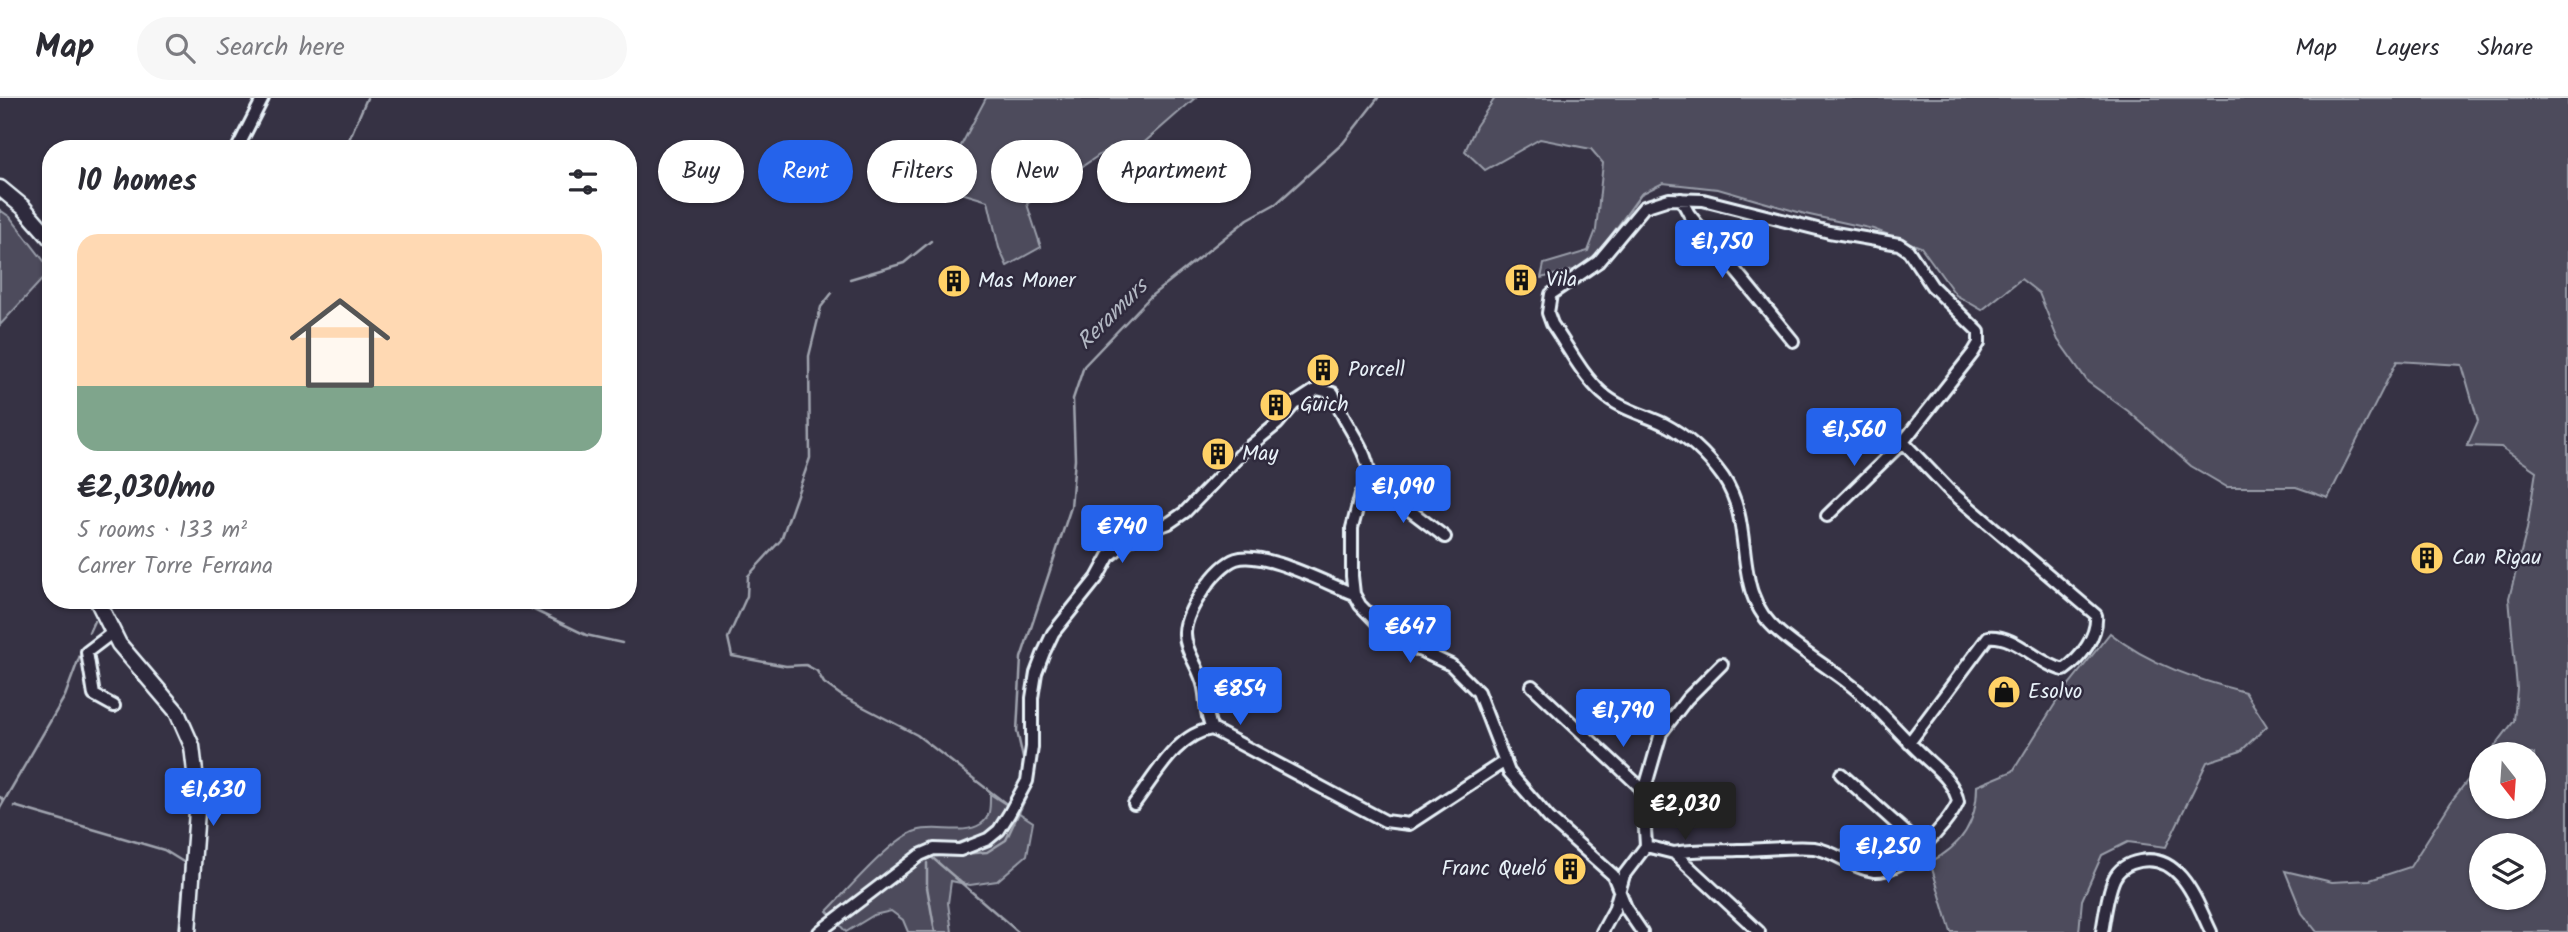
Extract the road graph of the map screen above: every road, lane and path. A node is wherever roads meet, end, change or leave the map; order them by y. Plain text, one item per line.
1 (262, 98) edge
2 (241, 140) edge
3 (0, 188) edge
4 (1681, 199) junction
5 (42, 229) edge
6 (1793, 341) dead end
7 (1903, 442) junction
8 (1370, 489) junction
9 (1827, 516) dead end
10 (1444, 537) dead end
11 (1354, 594) junction
12 (101, 609) edge
13 (112, 633) junction
14 (1722, 664) dead end
15 (1532, 686) dead end
16 (114, 706) dead end
17 (1212, 729) junction
18 (1909, 743) junction
19 (1505, 761) junction
20 (1841, 774) dead end
21 (1643, 795) junction
22 (1134, 804) dead end
23 (1646, 846) junction
24 (1922, 847) junction
25 (1674, 853) junction
26 (1621, 890) junction
27 (188, 932) edge
28 (819, 932) edge
29 (1602, 932) edge
30 (1642, 932) edge
31 (1759, 932) edge
32 (2102, 932) edge
33 (2211, 932) edge

1 - 2 street
3 - 5 street
4 - 6 street
4 - 7 street
4 - 18 street
7 - 9 street
7 - 18 street
8 - 10 street
8 - 11 street
8 - 28 street
11 - 17 street
11 - 19 street
12 - 13 street
13 - 16 street
13 - 27 street
14 - 21 street
15 - 21 street
17 - 19 street
17 - 22 street
18 - 24 street
19 - 26 street
20 - 24 street
21 - 23 street
23 - 25 street
23 - 26 street
24 - 25 street
25 - 31 street
26 - 29 street
26 - 30 street
32 - 33 street

